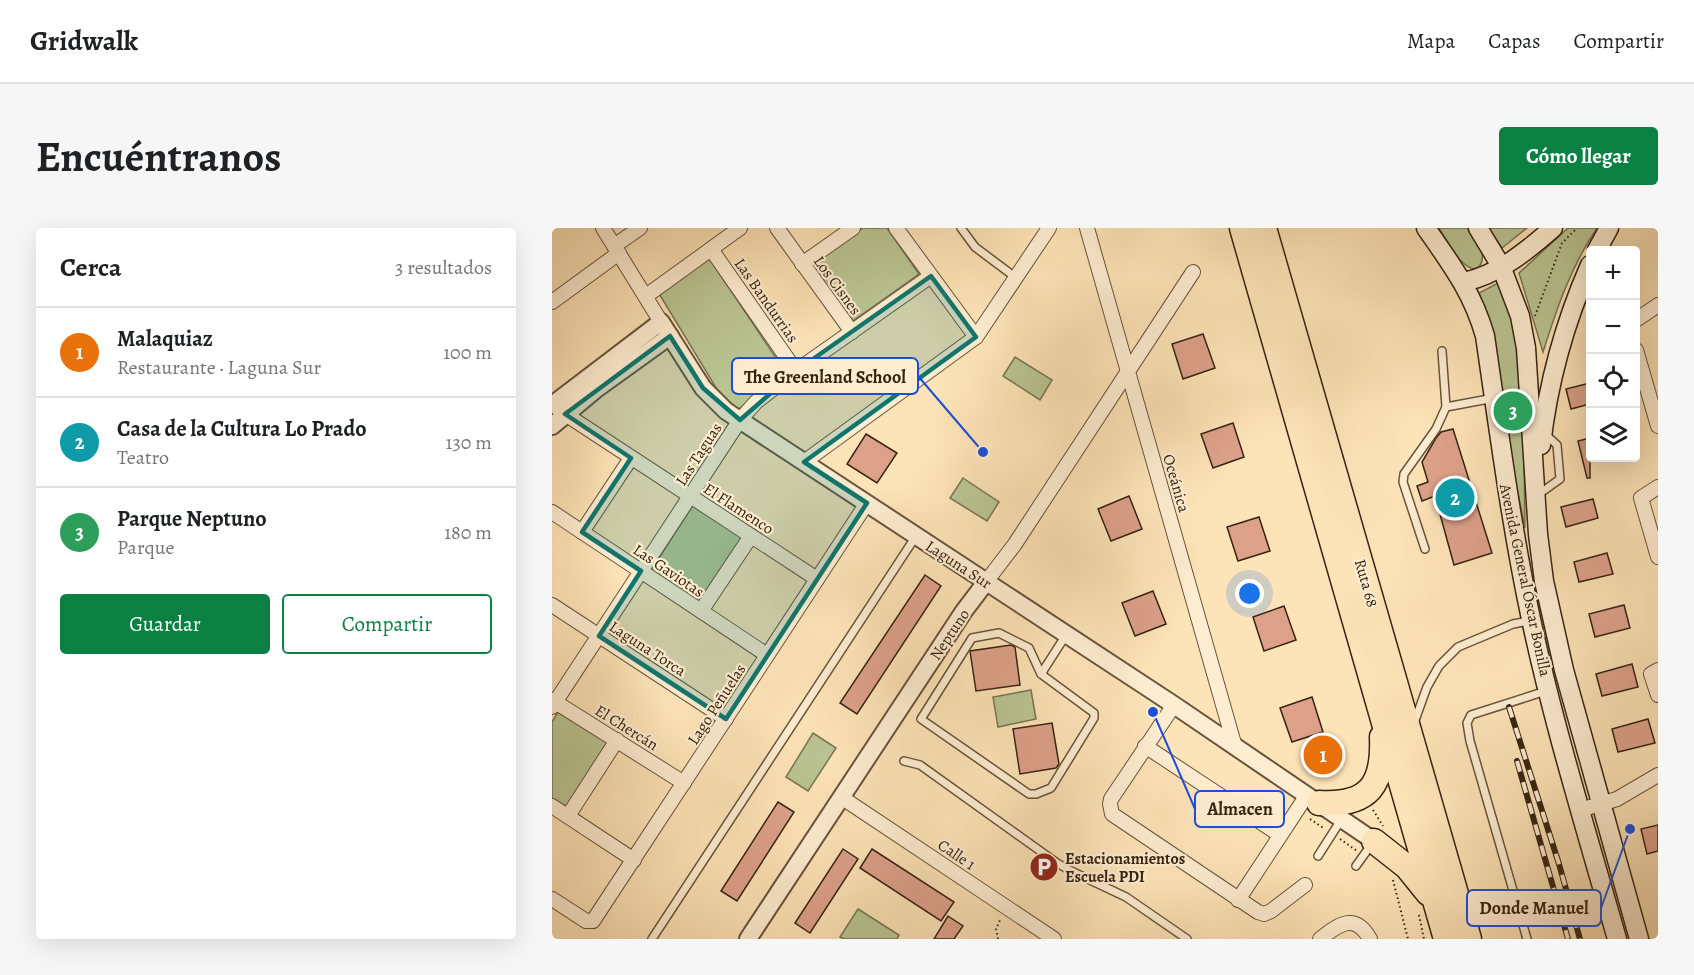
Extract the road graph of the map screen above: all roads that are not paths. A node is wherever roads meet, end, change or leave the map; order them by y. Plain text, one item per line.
1 (603, 228) edge
2 (640, 228) edge
3 (740, 228) edge
4 (777, 228) edge
5 (853, 228) edge
6 (896, 228) edge
7 (961, 228) edge
8 (1049, 228) edge
9 (1087, 228) edge
10 (1242, 228) edge
11 (1264, 228) edge
12 (1426, 228) edge
13 (1478, 228) edge
14 (1553, 228) edge
15 (711, 249) junction
16 (617, 250) junction
17 (802, 264) junction
18 (1501, 266) junction
19 (1193, 272) dead end
20 (1586, 275) edge
21 (931, 276) junction
22 (1015, 277) junction
23 (1464, 282) junction
24 (646, 296) junction
25 (552, 303) edge
26 (1658, 305) edge
27 (1640, 317) edge
28 (661, 322) junction
29 (852, 332) junction
30 (670, 336) junction
31 (976, 337) junction
32 (1442, 351) dead end
33 (1637, 354) edge
34 (796, 371) junction
35 (1128, 372) junction
36 (1654, 396) edge
37 (1494, 398) junction
38 (1446, 407) junction
39 (556, 408) edge
40 (740, 420) junction
41 (552, 426) edge
42 (1658, 426) edge
43 (632, 458) junction
44 (804, 462) junction
45 (1658, 488) edge
46 (1537, 493) junction
47 (690, 496) junction
48 (867, 503) junction
49 (552, 512) edge
50 (582, 532) junction
51 (751, 536) junction
52 (916, 536) junction
53 (1425, 549) dead end
54 (1658, 557) edge
55 (641, 571) junction
56 (817, 579) junction
57 (986, 582) junction
58 (552, 605) edge
59 (701, 611) junction
60 (1532, 620) junction
61 (1066, 635) junction
62 (599, 636) junction
63 (767, 655) junction
64 (1654, 672) edge
65 (1041, 674) junction
66 (1549, 691) junction
67 (1658, 695) edge
68 (553, 703) edge
69 (1174, 705) junction
70 (1381, 711) junction
71 (726, 719) junction
72 (1410, 733) junction
73 (617, 740) junction
74 (1145, 746) junction
75 (1235, 747) junction
76 (904, 761) dead end
77 (1657, 778) edge
78 (684, 783) junction
79 (841, 797) junction
80 (1313, 799) junction
81 (1601, 805) junction
82 (552, 806) edge
83 (1580, 810) junction
84 (568, 816) junction
85 (1342, 818) junction
86 (1280, 835) junction
87 (1374, 841) junction
88 (1318, 856) dead end
89 (633, 860) junction
90 (1356, 866) dead end
91 (1305, 885) dead end
92 (552, 899) edge
93 (1238, 900) junction
94 (1429, 918) junction
95 (753, 937) edge
96 (651, 939) edge
97 (1054, 939) edge
98 (1187, 939) edge
99 (1320, 939) edge
100 (1370, 939) edge
101 (1446, 939) edge
102 (1469, 939) edge
103 (1527, 939) edge
104 (1617, 939) edge
105 (1639, 939) edge

1 - 16 street, Laguna Sur
2 - 16 street
3 - 15 street
4 - 17 street, Los Cisnes
5 - 17 street
6 - 21 street
7 - 22 lane
8 - 22 street
9 - 35 street, Oceánica
10 - 70 highway, Ruta 68
11 - 72 highway, Ruta 68
12 - 23 main road, Avenida General Óscar Bonilla
13 - 18 main road, Avenida General Óscar Bonilla
14 - 18 main road
15 - 24 street
15 - 34 street, Las Bandurrias
16 - 24 street, Laguna Sur
16 - 25 street
17 - 29 street, Los Cisnes
18 - 23 main road
18 - 46 main road, Avenida General Óscar Bonilla
19 - 35 street, Neptuno
20 - 46 main road
21 - 29 street, Las Taguas
21 - 31 street
22 - 31 street
23 - 37 main road, Avenida General Óscar Bonilla
24 - 28 street, Laguna Sur
26 - 27 street
28 - 30 street, Laguna Sur
28 - 39 street
29 - 34 street, Las Taguas
30 - 39 street
30 - 40 street, Laguna Sur
31 - 44 street
32 - 38 lane
33 - 36 street
34 - 40 street, Las Taguas
35 - 57 street, Neptuno
35 - 75 street, Oceánica
36 - 42 street
37 - 38 lane
37 - 60 main road, Avenida General Óscar Bonilla
38 - 53 lane
39 - 41 street
39 - 43 street, El Flamenco
40 - 44 street, Laguna Sur
40 - 47 street, Las Taguas
43 - 47 street, El Flamenco
43 - 50 street
44 - 48 street, Laguna Sur
45 - 54 street
46 - 81 main road, Avenida General Óscar Bonilla
47 - 51 street, El Flamenco
47 - 55 street, Las Taguas
48 - 52 street, Laguna Sur
48 - 56 street, Lago Peñuelas
49 - 50 street, Las Gaviotas
50 - 55 street, Las Gaviotas
51 - 56 street, El Flamenco
51 - 59 street
52 - 57 street, Laguna Sur
52 - 96 lane
55 - 59 street, Las Gaviotas
55 - 62 street, Las Taguas
56 - 63 street, Lago Peñuelas
57 - 61 street, Laguna Sur
57 - 79 street, Neptuno
58 - 62 street, Laguna Torca
59 - 63 street, Las Gaviotas
60 - 66 main road, Avenida General Óscar Bonilla
60 - 72 lane
61 - 65 lane
61 - 69 street, Laguna Sur
62 - 68 street, Las Taguas
62 - 71 street, Laguna Torca
63 - 71 street, Lago Peñuelas
64 - 67 street
65 - 65 lane
66 - 83 main road, Avenida General Óscar Bonilla
66 - 103 lane
68 - 73 street, El Chercán
69 - 74 street
69 - 75 street, Laguna Sur
70 - 80 highway
70 - 94 highway, Ruta 68
71 - 78 street, Lago Peñuelas
72 - 102 highway, Ruta 68
73 - 78 street, El Chercán
73 - 84 street
74 - 86 street
74 - 93 street
75 - 80 street, Laguna Sur
76 - 98 lane
77 - 81 street
78 - 89 street, Lago Peñuelas
79 - 95 street, Neptuno
79 - 97 street, Calle 1
80 - 85 street, Laguna Sur
80 - 86 street
81 - 83 street
81 - 105 main road, Avenida General Óscar Bonilla
82 - 84 street
83 - 104 main road, Avenida General Óscar Bonilla
84 - 89 street
85 - 87 street, Laguna Sur
85 - 88 lane
86 - 93 street
87 - 90 lane
87 - 94 highway
89 - 92 street, Lago Peñuelas
91 - 93 street
94 - 101 highway, Ruta 68
99 - 100 street

